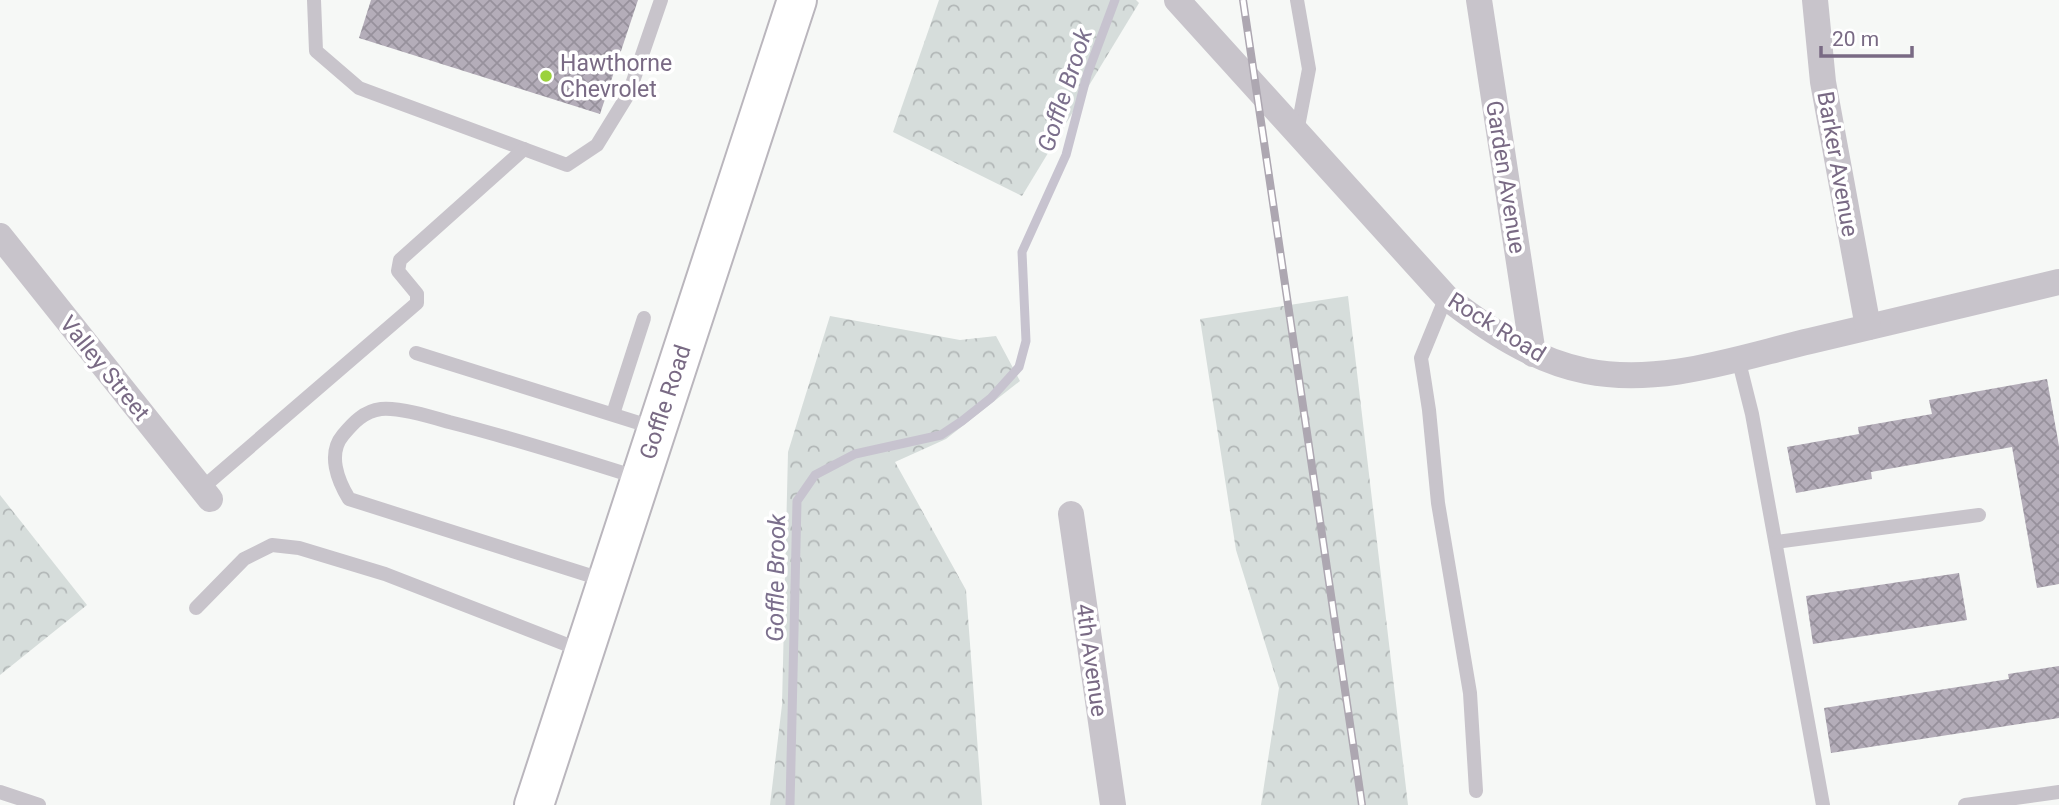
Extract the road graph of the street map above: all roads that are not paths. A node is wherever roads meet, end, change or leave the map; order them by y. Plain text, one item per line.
1 (314, 0) edge
2 (661, 0) edge
3 (797, 0) edge
4 (1177, 0) edge
5 (1297, 0) edge
6 (1479, 0) edge
7 (1815, 0) edge
8 (1297, 132) junction
9 (524, 149) junction
10 (0, 236) edge
11 (2059, 282) edge
12 (1446, 297) junction
13 (644, 318) dead end
14 (1868, 327) junction
15 (416, 352) dead end
16 (1533, 354) junction
17 (1738, 358) junction
18 (612, 414) junction
19 (656, 429) junction
20 (640, 479) junction
21 (205, 494) joint
22 (1071, 514) dead end
23 (1979, 515) dead end
24 (1776, 542) junction
25 (607, 581) junction
26 (196, 608) dead end
27 (584, 651) junction
28 (1476, 791) dead end
29 (0, 792) edge
30 (2059, 792) edge
31 (39, 805) edge
32 (534, 805) edge
33 (1113, 805) edge
34 (1823, 805) edge
35 (1965, 805) edge

1 - 9 lane
2 - 9 lane
3 - 19 main road, Goffle Road
4 - 8 street, Rock Road
5 - 8 lane
6 - 16 street, Garden Avenue
7 - 14 street, Barker Avenue
8 - 12 street, Rock Road
9 - 21 lane
10 - 21 street, Valley Street
11 - 14 street, Rock Road
12 - 16 street, Rock Road
12 - 28 lane
13 - 18 lane
14 - 17 street, Rock Road
15 - 18 lane
16 - 17 street, Rock Road
17 - 24 lane
18 - 19 lane
19 - 20 main road, Goffle Road
20 - 25 main road, Goffle Road
20 - 25 lane
22 - 33 street, 4th Avenue
23 - 24 lane
24 - 34 lane
25 - 27 main road, Goffle Road
26 - 27 lane
27 - 32 main road, Goffle Road
29 - 31 lane
30 - 35 lane

